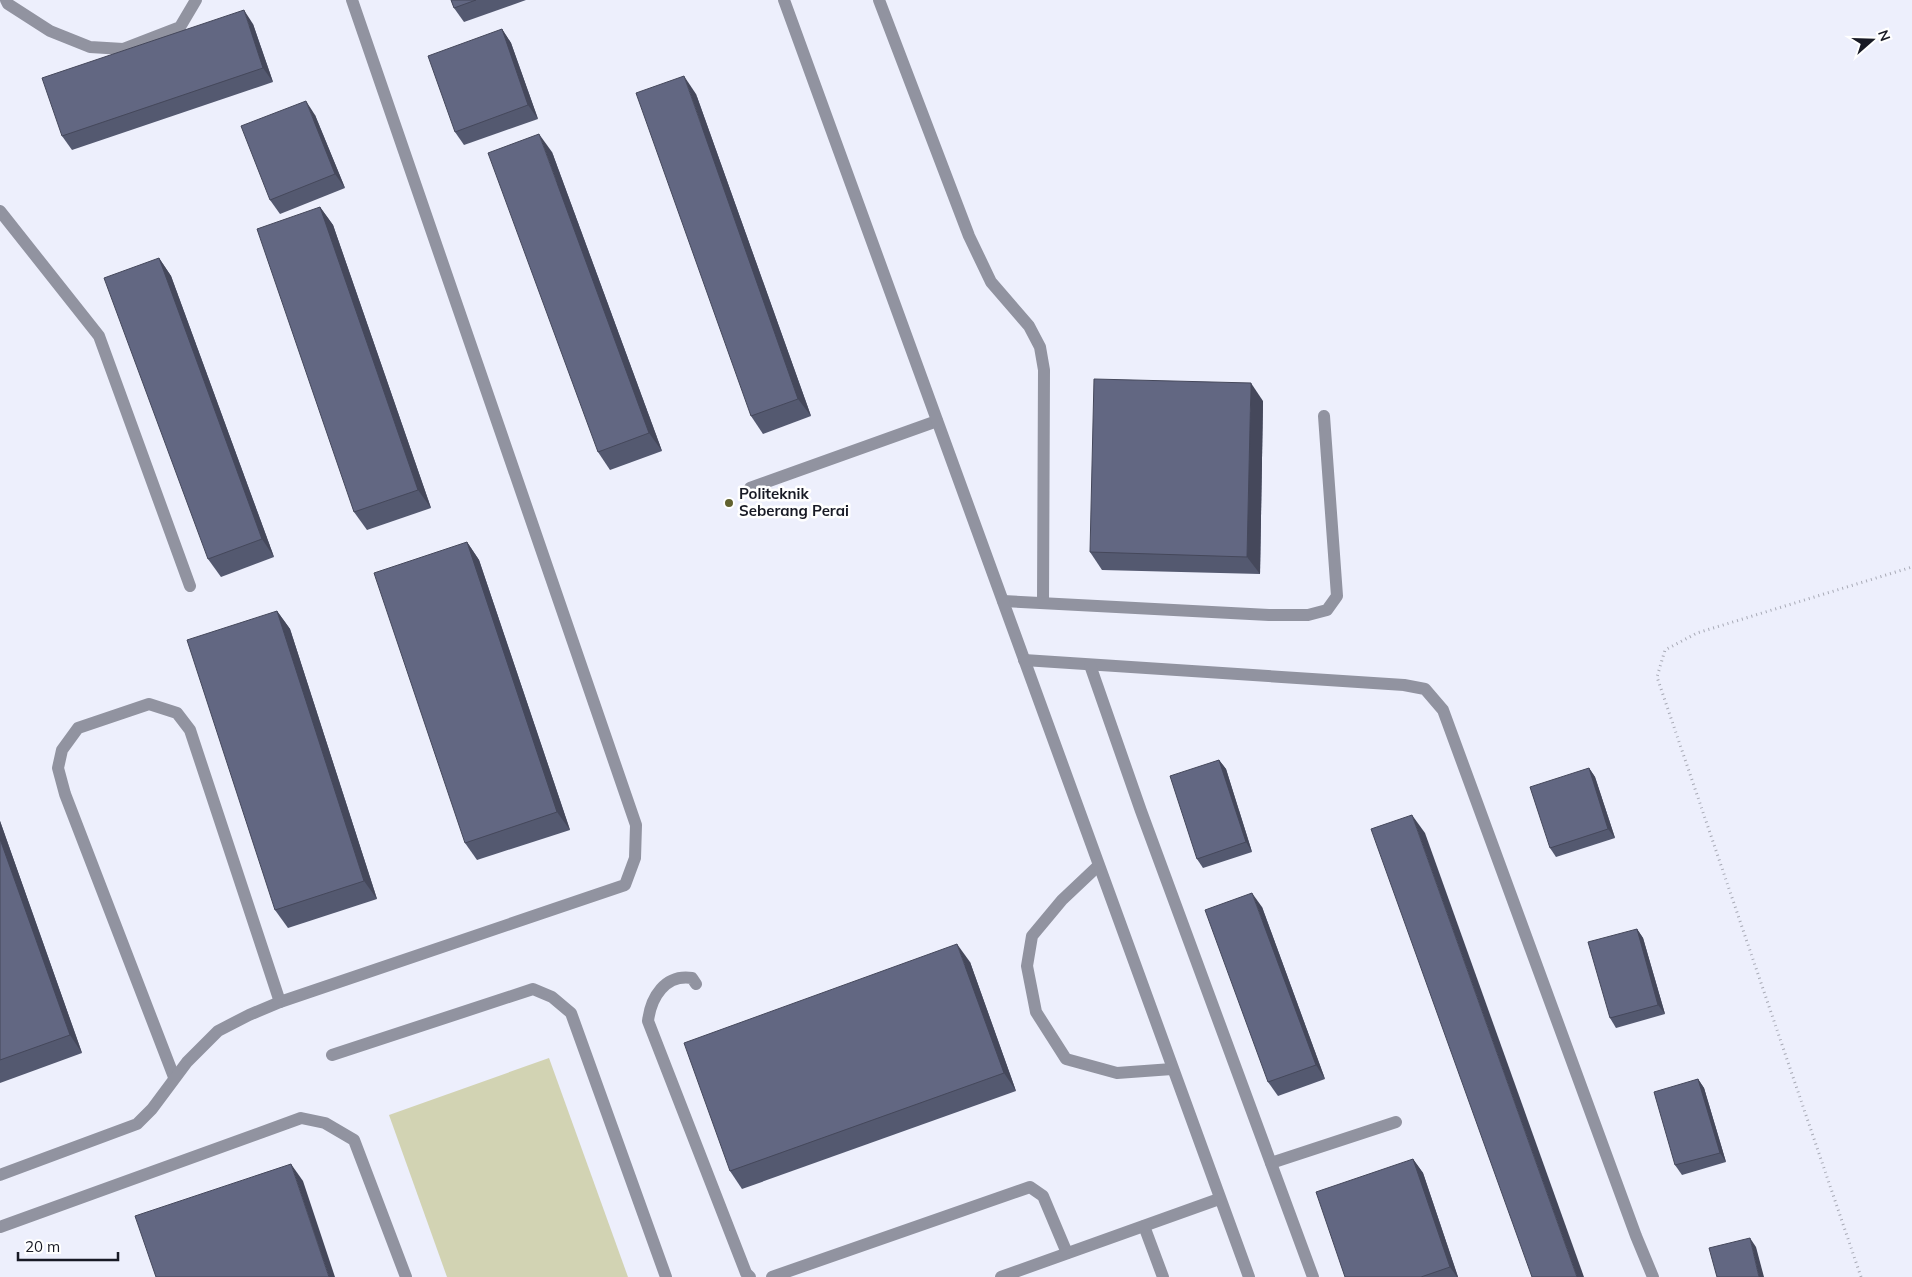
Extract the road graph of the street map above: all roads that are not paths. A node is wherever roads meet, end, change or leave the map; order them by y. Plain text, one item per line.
1 (196, 0) edge
2 (352, 0) edge
3 (784, 0) edge
4 (879, 0) edge
5 (8, 3) edge
6 (0, 211) edge
7 (1324, 416) dead end
8 (937, 421) junction
9 (750, 488) dead end
10 (190, 586) dead end
11 (1003, 601) junction
12 (1043, 602) junction
13 (1024, 660) junction
14 (1090, 665) junction
15 (1098, 866) junction
16 (696, 984) dead end
17 (280, 1002) junction
18 (332, 1055) dead end
19 (1172, 1068) junction
20 (174, 1077) junction
21 (1396, 1122) dead end
22 (1271, 1163) junction
23 (0, 1175) edge
24 (1219, 1199) junction
25 (1144, 1226) junction
26 (0, 1227) edge
27 (1067, 1253) junction
28 (805, 1272) edge
29 (406, 1277) edge
30 (666, 1277) edge
31 (750, 1277) edge
32 (772, 1277) edge
33 (1001, 1277) edge
34 (1163, 1277) edge
35 (1249, 1277) edge
36 (1313, 1277) edge
37 (1653, 1277) edge

1 - 5 street
2 - 17 street
3 - 8 street
4 - 12 street
6 - 10 street
7 - 12 street
8 - 9 street
8 - 11 street
11 - 12 street
11 - 13 street
13 - 14 street
13 - 15 street
14 - 22 street
14 - 37 street
15 - 19 street
15 - 19 street
16 - 31 street
17 - 20 street
17 - 20 street
18 - 30 street
19 - 24 street
20 - 23 street
21 - 22 street
22 - 36 street
24 - 25 street
24 - 35 street
25 - 27 street
25 - 34 street
26 - 29 street
27 - 28 street
27 - 33 street
28 - 32 street

